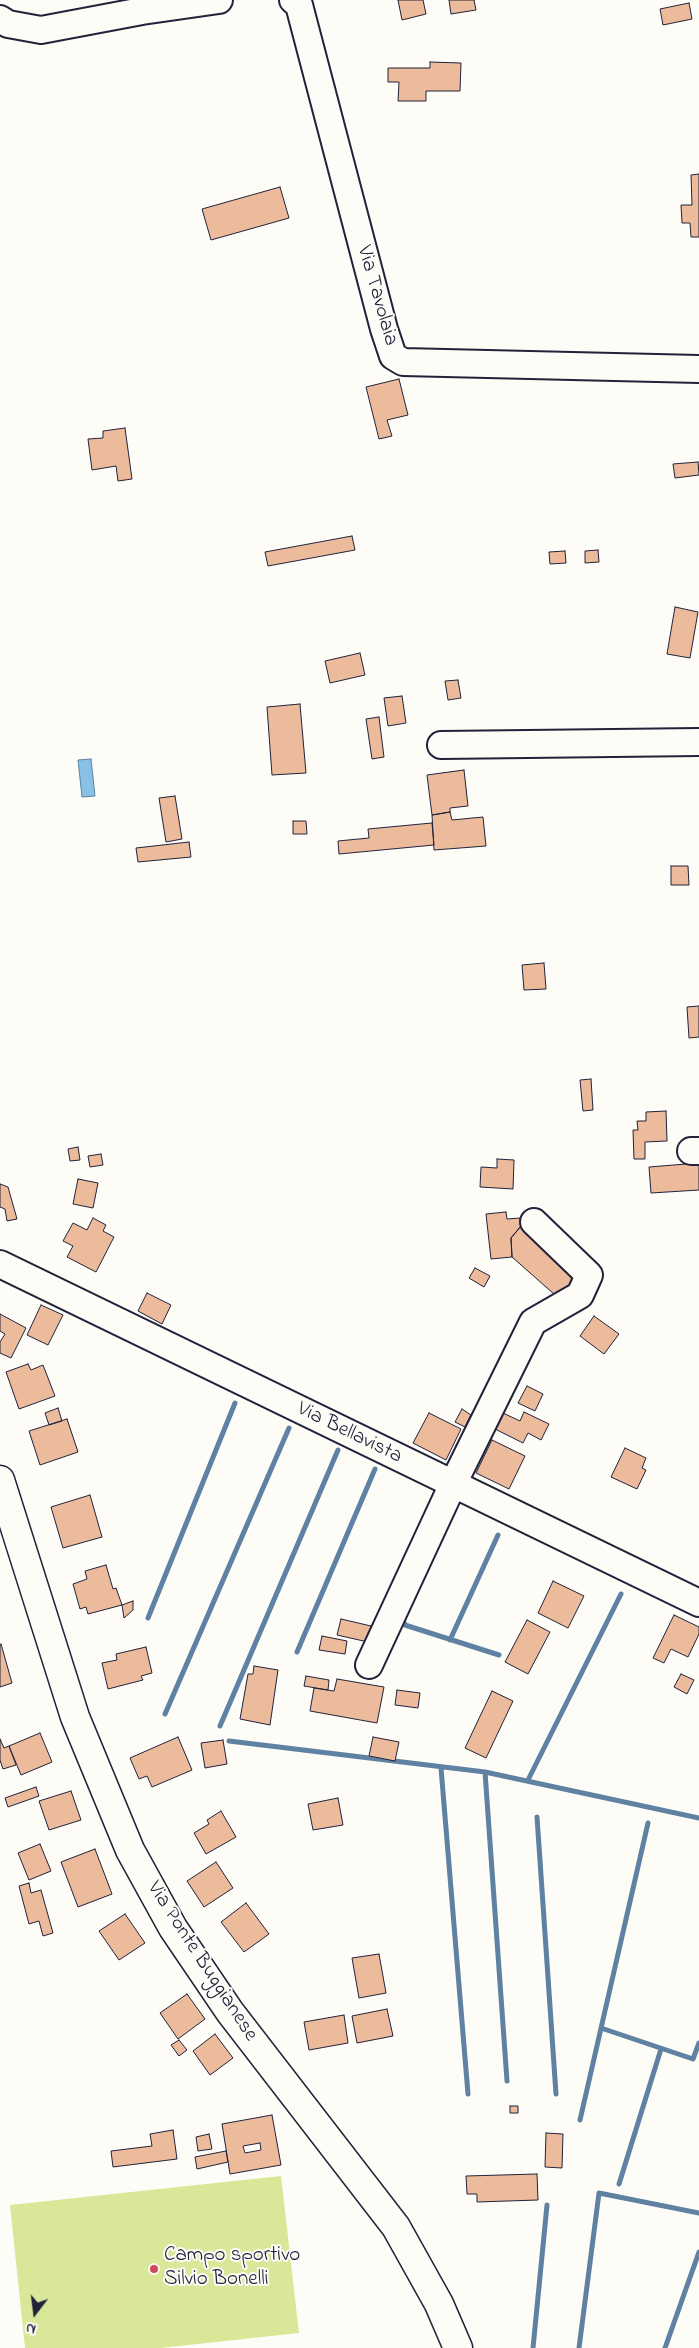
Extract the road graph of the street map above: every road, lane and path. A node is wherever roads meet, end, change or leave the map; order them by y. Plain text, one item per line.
1 (219, 0) edge
2 (292, 0) edge
3 (0, 19) edge
4 (699, 369) edge
5 (699, 742) edge
6 (441, 745) dead end
7 (534, 1222) dead end
8 (0, 1264) edge
9 (0, 1480) edge
10 (453, 1484) junction
11 (699, 1603) edge
12 (369, 1665) dead end
13 (458, 2348) edge

1 - 3 street
2 - 4 street, Via Tavolaia
5 - 6 street
7 - 10 street
8 - 10 street, Via Bellavista
9 - 13 main road, Via Ponte Buggianese
10 - 11 street, Via Bellavista
10 - 12 street

